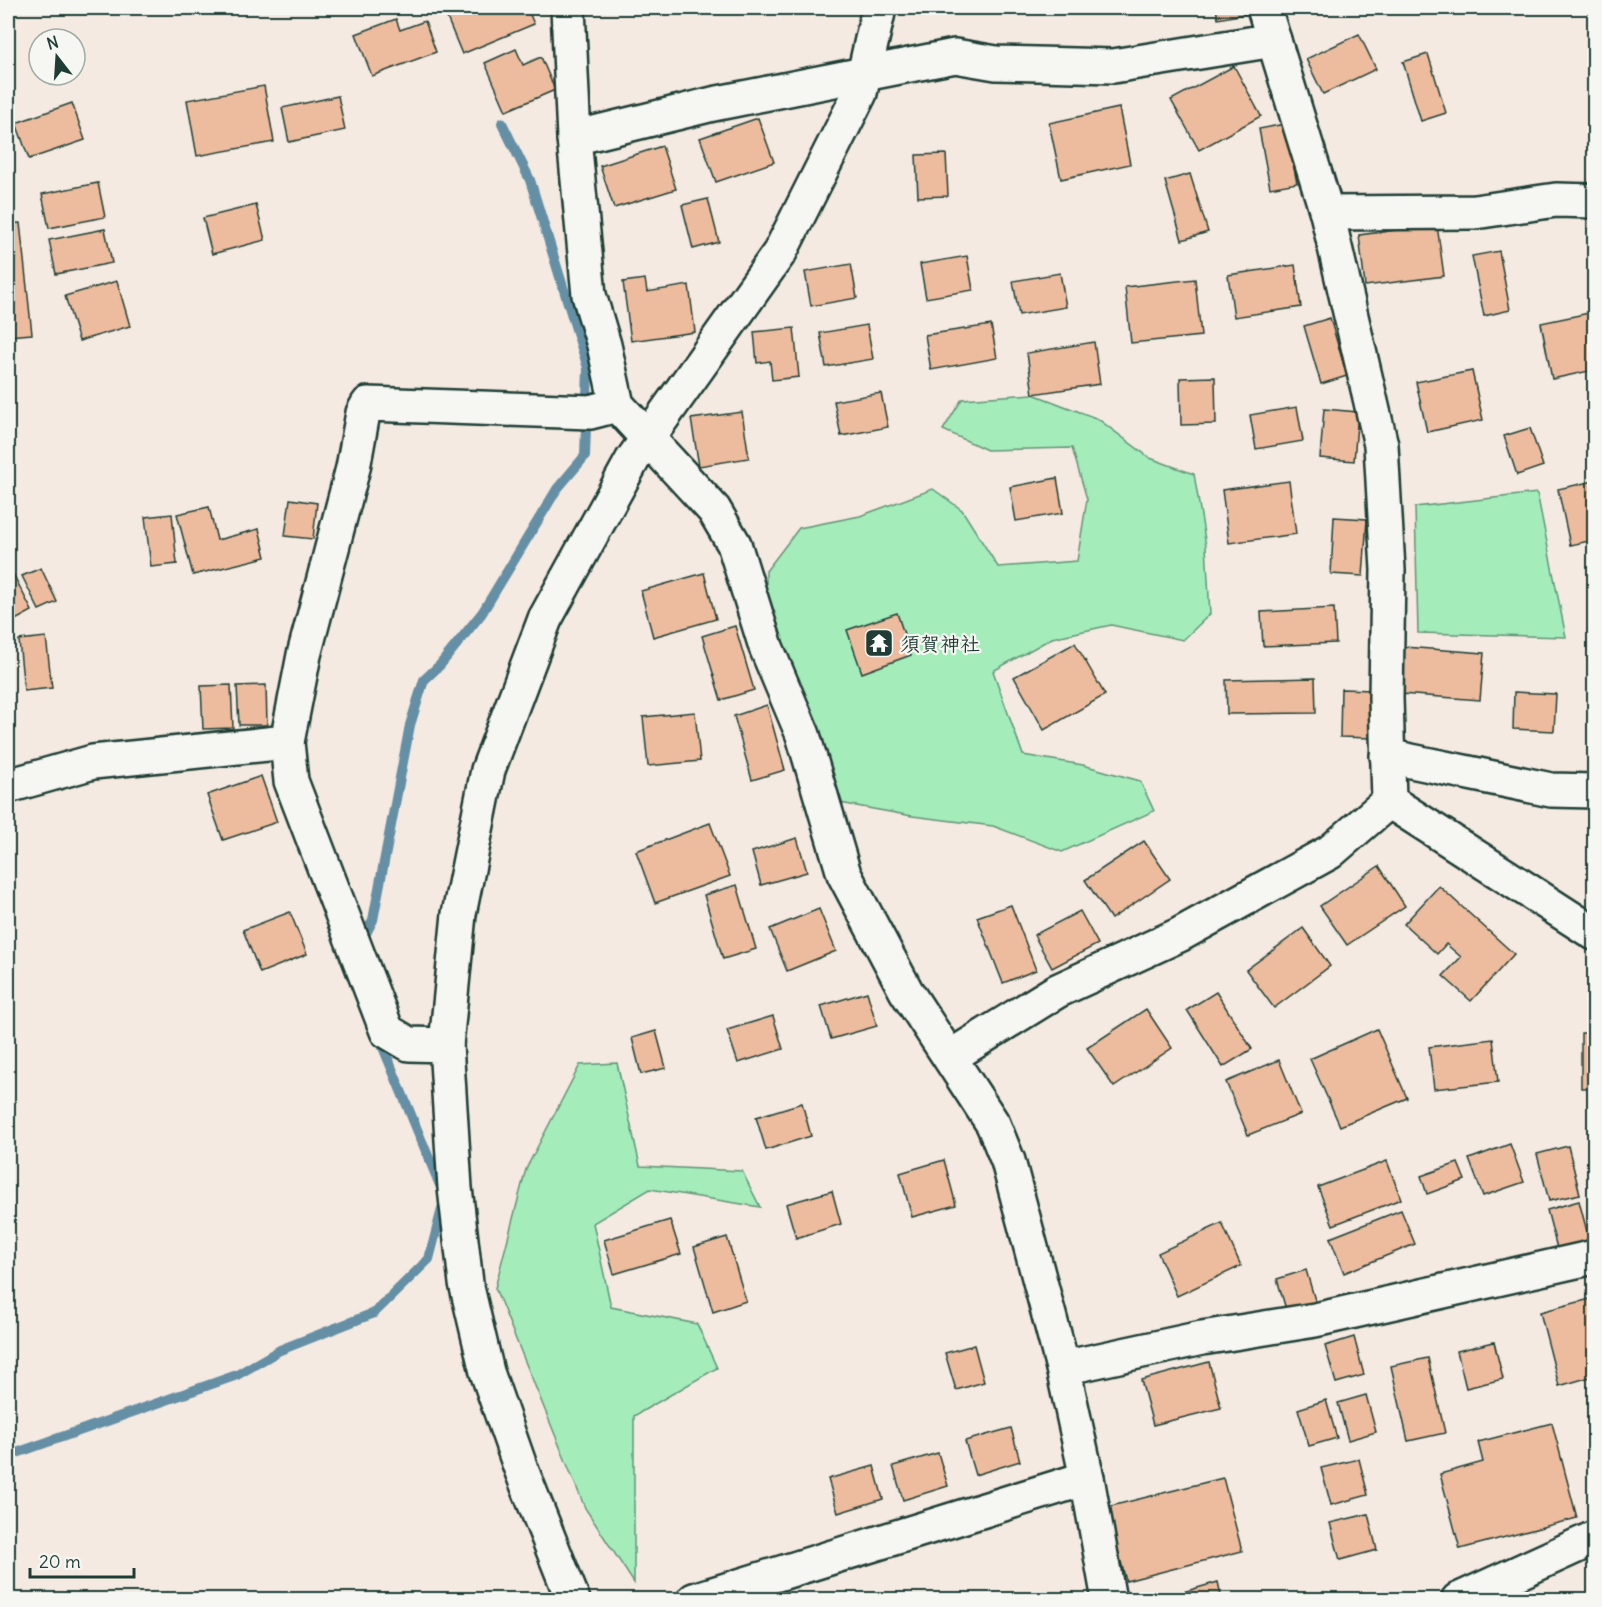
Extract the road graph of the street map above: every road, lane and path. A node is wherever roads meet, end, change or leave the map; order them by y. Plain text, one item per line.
1 (568, 8) edge
2 (879, 8) edge
3 (1264, 8) edge
4 (1274, 40) junction
5 (864, 72) junction
6 (574, 138) junction
7 (1594, 201) edge
8 (1327, 213) junction
9 (617, 405) junction
10 (648, 438) junction
11 (287, 742) junction
12 (1387, 756) junction
13 (8, 786) edge
14 (1594, 791) edge
15 (1389, 801) junction
16 (1594, 933) edge
17 (446, 1045) junction
18 (950, 1057) junction
19 (1594, 1257) edge
20 (1063, 1368) junction
21 (1087, 1478) junction
22 (1594, 1538) edge
23 (573, 1599) edge
24 (694, 1599) edge
25 (1109, 1599) edge
26 (1458, 1599) edge

1 - 6 street
2 - 5 street
3 - 4 street
4 - 5 street
4 - 8 street
5 - 6 street
5 - 10 street
6 - 9 street
7 - 8 street
8 - 12 street
9 - 10 street
9 - 11 street
10 - 17 street
10 - 18 street
11 - 13 street
11 - 17 street
12 - 14 street
12 - 15 street
15 - 16 street
15 - 18 street
17 - 23 street
18 - 20 street
19 - 20 street
20 - 21 street
21 - 24 street
21 - 25 street
22 - 26 street

